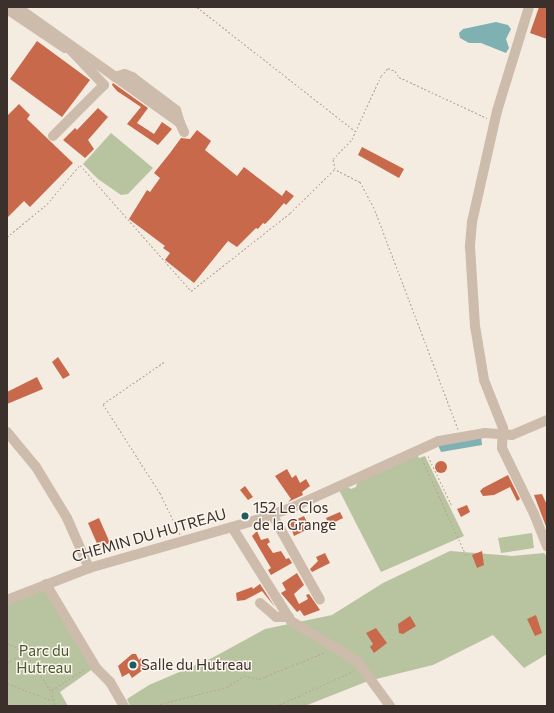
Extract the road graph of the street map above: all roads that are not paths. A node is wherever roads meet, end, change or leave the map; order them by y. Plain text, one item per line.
1 (17, 7) edge
2 (529, 7) edge
3 (7, 9) edge
4 (64, 40) junction
5 (71, 51) junction
6 (182, 127) dead end
7 (53, 136) dead end
8 (547, 420) edge
9 (7, 432) edge
10 (502, 435) junction
11 (272, 514) junction
12 (232, 527) junction
13 (547, 547) edge
14 (89, 568) junction
15 (46, 584) junction
16 (7, 600) edge
17 (320, 600) dead end
18 (260, 603) dead end
19 (289, 617) junction
20 (124, 706) edge
21 (390, 706) edge

1 - 4 street
2 - 10 street
3 - 5 street
4 - 5 street
4 - 6 street
5 - 7 street
8 - 10 street, CHEMIN DU HUTREAU
9 - 14 street
10 - 11 street, CHEMIN DU HUTREAU
10 - 13 street
11 - 12 street, CHEMIN DU HUTREAU
11 - 17 street
12 - 14 street, CHEMIN DU HUTREAU
12 - 19 street
14 - 15 street, CHEMIN DU HUTREAU
15 - 16 street, CHEMIN DU HUTREAU
15 - 20 street
18 - 19 street
19 - 21 street

